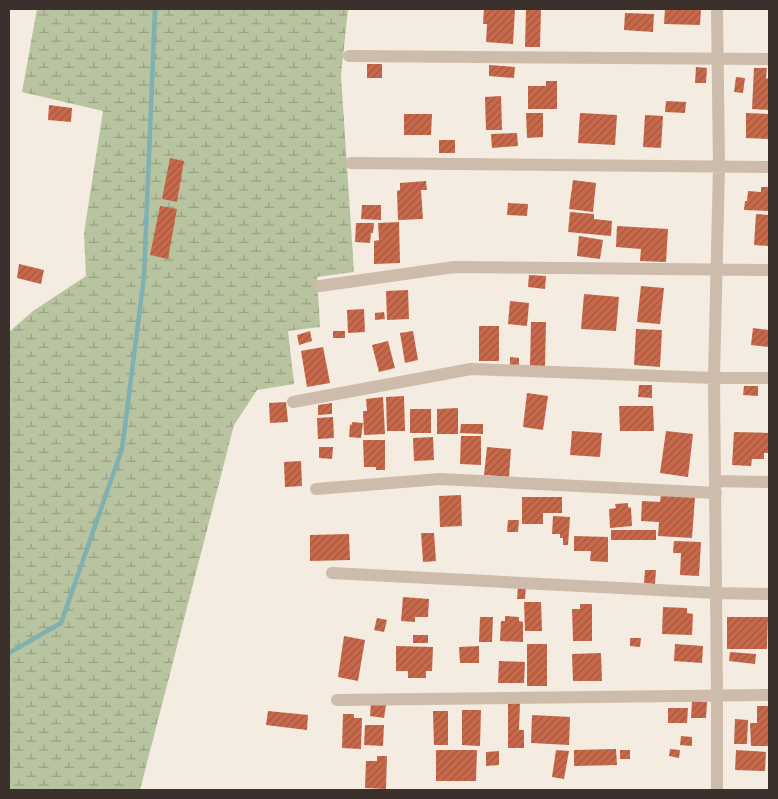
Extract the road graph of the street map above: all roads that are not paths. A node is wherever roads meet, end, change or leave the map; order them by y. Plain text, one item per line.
1 (717, 9) edge
2 (348, 56) dead end
3 (717, 59) junction
4 (769, 60) edge
5 (351, 163) dead end
6 (719, 167) junction
7 (769, 167) edge
8 (716, 269) junction
9 (769, 270) edge
10 (320, 286) dead end
11 (714, 378) junction
12 (769, 378) edge
13 (293, 402) dead end
14 (769, 482) edge
15 (716, 487) junction
16 (316, 489) dead end
17 (332, 573) dead end
18 (716, 592) junction
19 (769, 594) edge
20 (769, 695) edge
21 (718, 696) junction
22 (338, 700) dead end
23 (717, 790) edge

1 - 3 street
2 - 3 street
3 - 4 street
3 - 6 street
5 - 6 street
6 - 7 street
6 - 8 street
8 - 9 street
8 - 10 street
8 - 11 street
11 - 12 street
11 - 13 street
11 - 15 street
14 - 15 street
15 - 16 street
15 - 18 street
17 - 18 street
18 - 19 street
18 - 21 street
20 - 21 street
21 - 22 street
21 - 23 street

